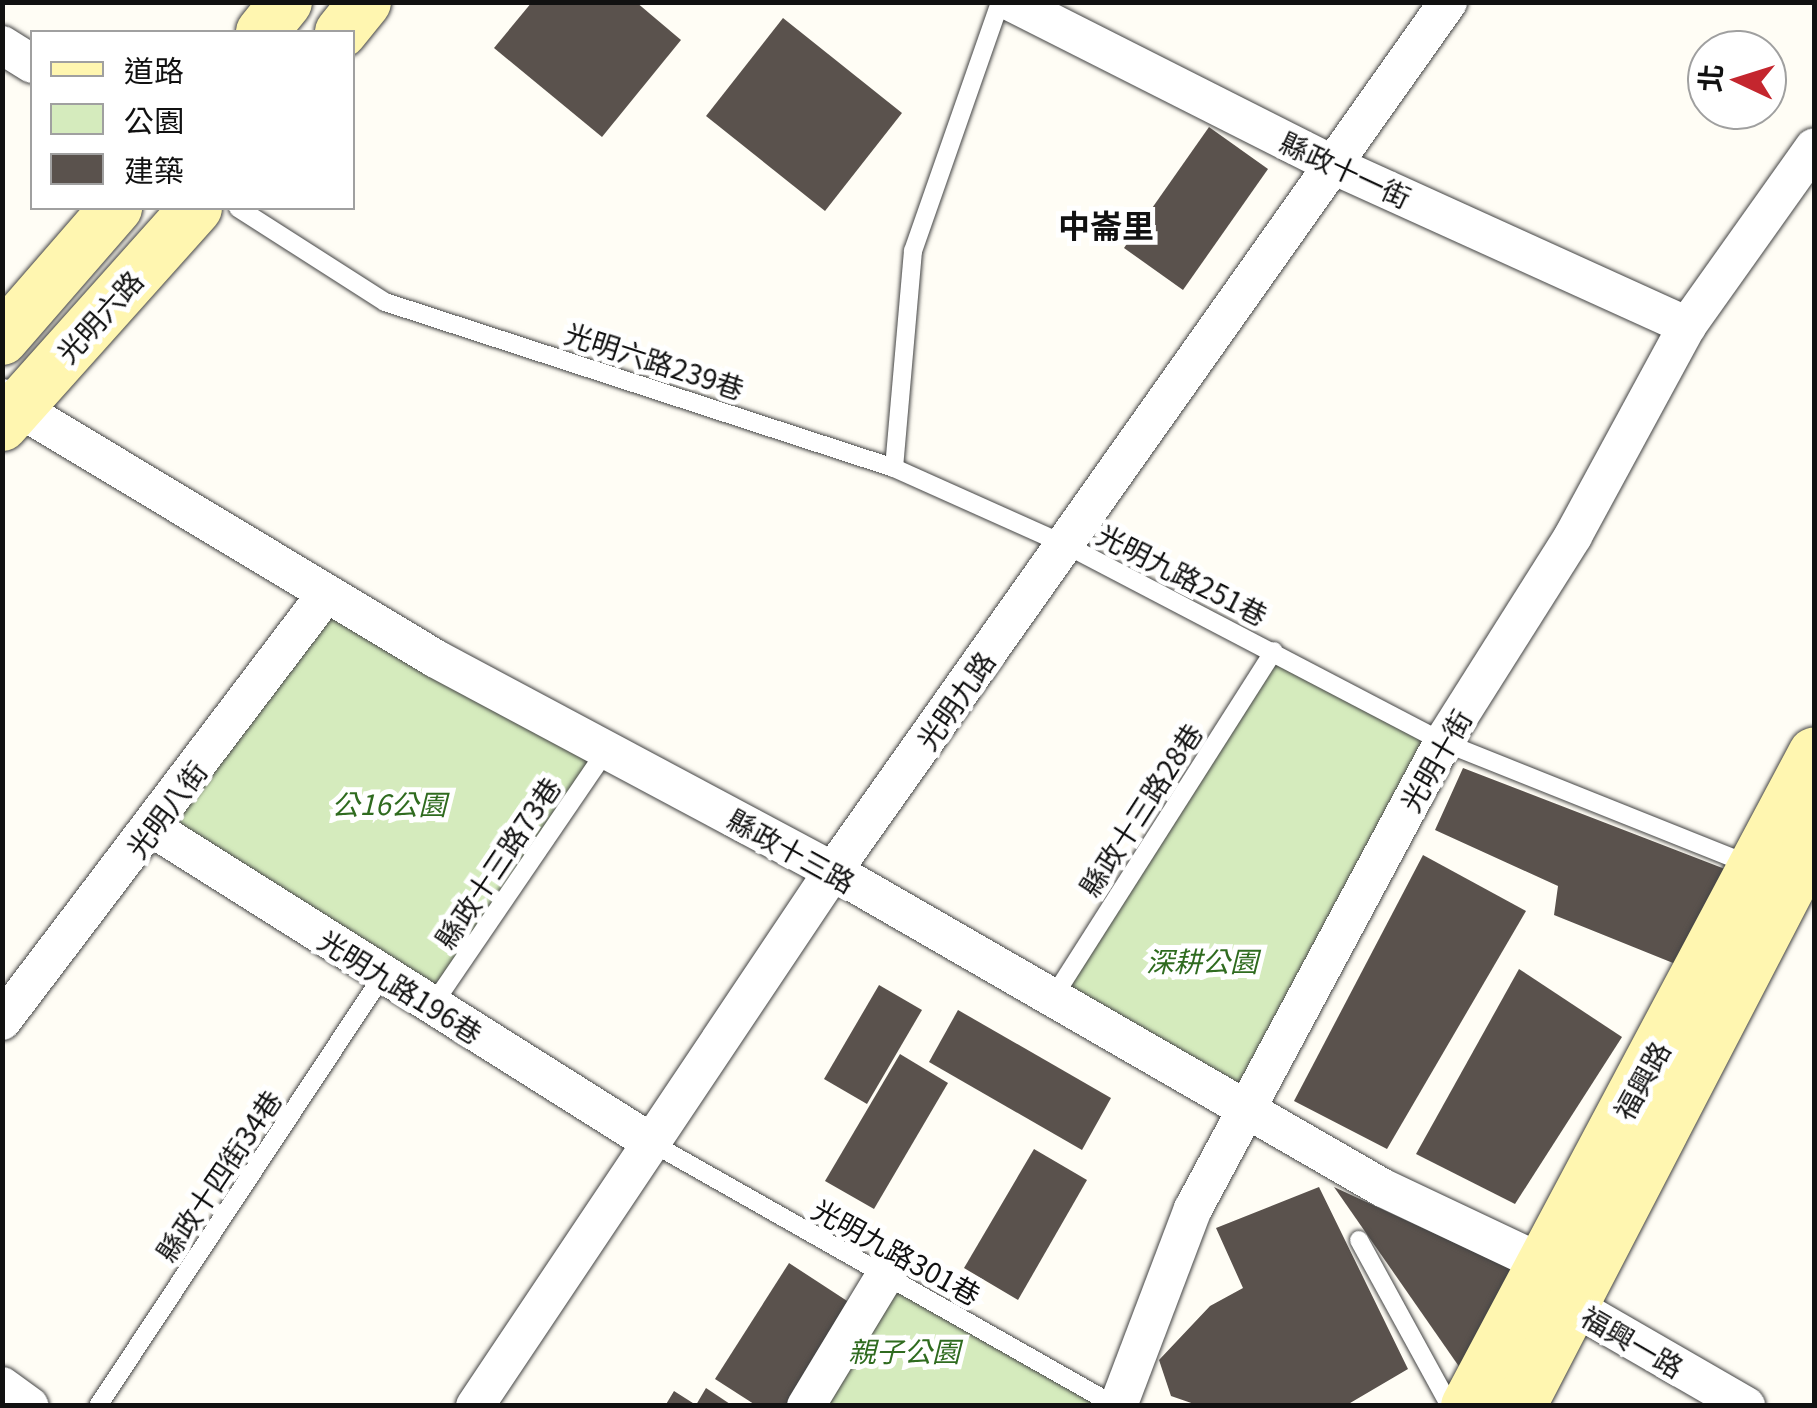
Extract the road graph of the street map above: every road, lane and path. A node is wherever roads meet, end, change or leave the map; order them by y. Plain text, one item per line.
1 (286, 2) edge
2 (366, 2) edge
3 (1000, 2) edge
4 (1010, 2) edge
5 (1448, 2) edge
6 (264, 30) edge
7 (343, 30) edge
8 (2, 46) edge
9 (30, 63) edge
10 (1814, 147) edge
11 (1335, 166) junction
12 (114, 210) edge
13 (194, 210) edge
14 (241, 210) edge
15 (1687, 326) junction
16 (2, 339) edge
17 (7, 410) edge
18 (894, 468) junction
19 (1066, 545) junction
20 (326, 594) junction
21 (1274, 652) junction
22 (1443, 742) junction
23 (606, 749) junction
24 (1814, 754) edge
25 (152, 828) junction
26 (1788, 862) edge
27 (833, 872) junction
28 (383, 975) junction
29 (1054, 996) junction
30 (432, 1006) junction
31 (2, 1021) edge
32 (1247, 1106) junction
33 (652, 1143) junction
34 (1359, 1240) dead end
35 (1542, 1262) junction
36 (884, 1277) junction
37 (1572, 1306) junction
38 (2, 1386) edge
39 (30, 1406) edge
40 (98, 1406) edge
41 (475, 1406) edge
42 (806, 1406) edge
43 (1117, 1406) edge
44 (1450, 1406) edge
45 (1467, 1406) edge
46 (1520, 1406) edge
47 (1746, 1406) edge

1 - 6 street
2 - 7 street
3 - 18 lane
4 - 11 street, 縣政十一街
5 - 11 street, 光明九路
8 - 9 street
10 - 15 street, 光明十街
11 - 15 street, 縣政十一街
11 - 19 street, 光明九路
12 - 16 street, 光明六路
13 - 17 street, 光明六路
14 - 18 lane, 光明六路239巷
15 - 22 street, 光明十街
17 - 20 street, 縣政十三路
18 - 19 lane, 光明六路239巷
19 - 21 lane, 光明九路251巷
19 - 27 street, 光明九路
20 - 23 street, 縣政十三路
20 - 25 street, 光明八街
21 - 22 lane, 光明九路251巷
21 - 29 lane, 縣政十三路28巷
22 - 26 lane, 光明九路251巷
22 - 32 street, 光明十街
23 - 27 street, 縣政十三路
23 - 30 lane, 縣政十三路73巷
24 - 26 street, 福興路
25 - 28 street, 光明九路196巷
25 - 31 street, 光明八街
26 - 35 street, 福興路
26 - 37 street, 福興路
27 - 29 street, 縣政十三路
27 - 33 street, 光明九路
28 - 30 street, 光明九路196巷
28 - 40 lane, 縣政十四街34巷
29 - 32 street, 縣政十三路
30 - 33 street, 光明九路196巷
32 - 35 street, 縣政十三路
32 - 43 street, 光明十街
33 - 36 lane, 光明九路301巷
33 - 41 street, 光明九路
34 - 44 lane
35 - 37 street
35 - 45 street, 福興路
36 - 42 street
36 - 43 lane, 光明九路301巷
37 - 46 street, 福興路
37 - 47 street, 福興一路
38 - 39 street

